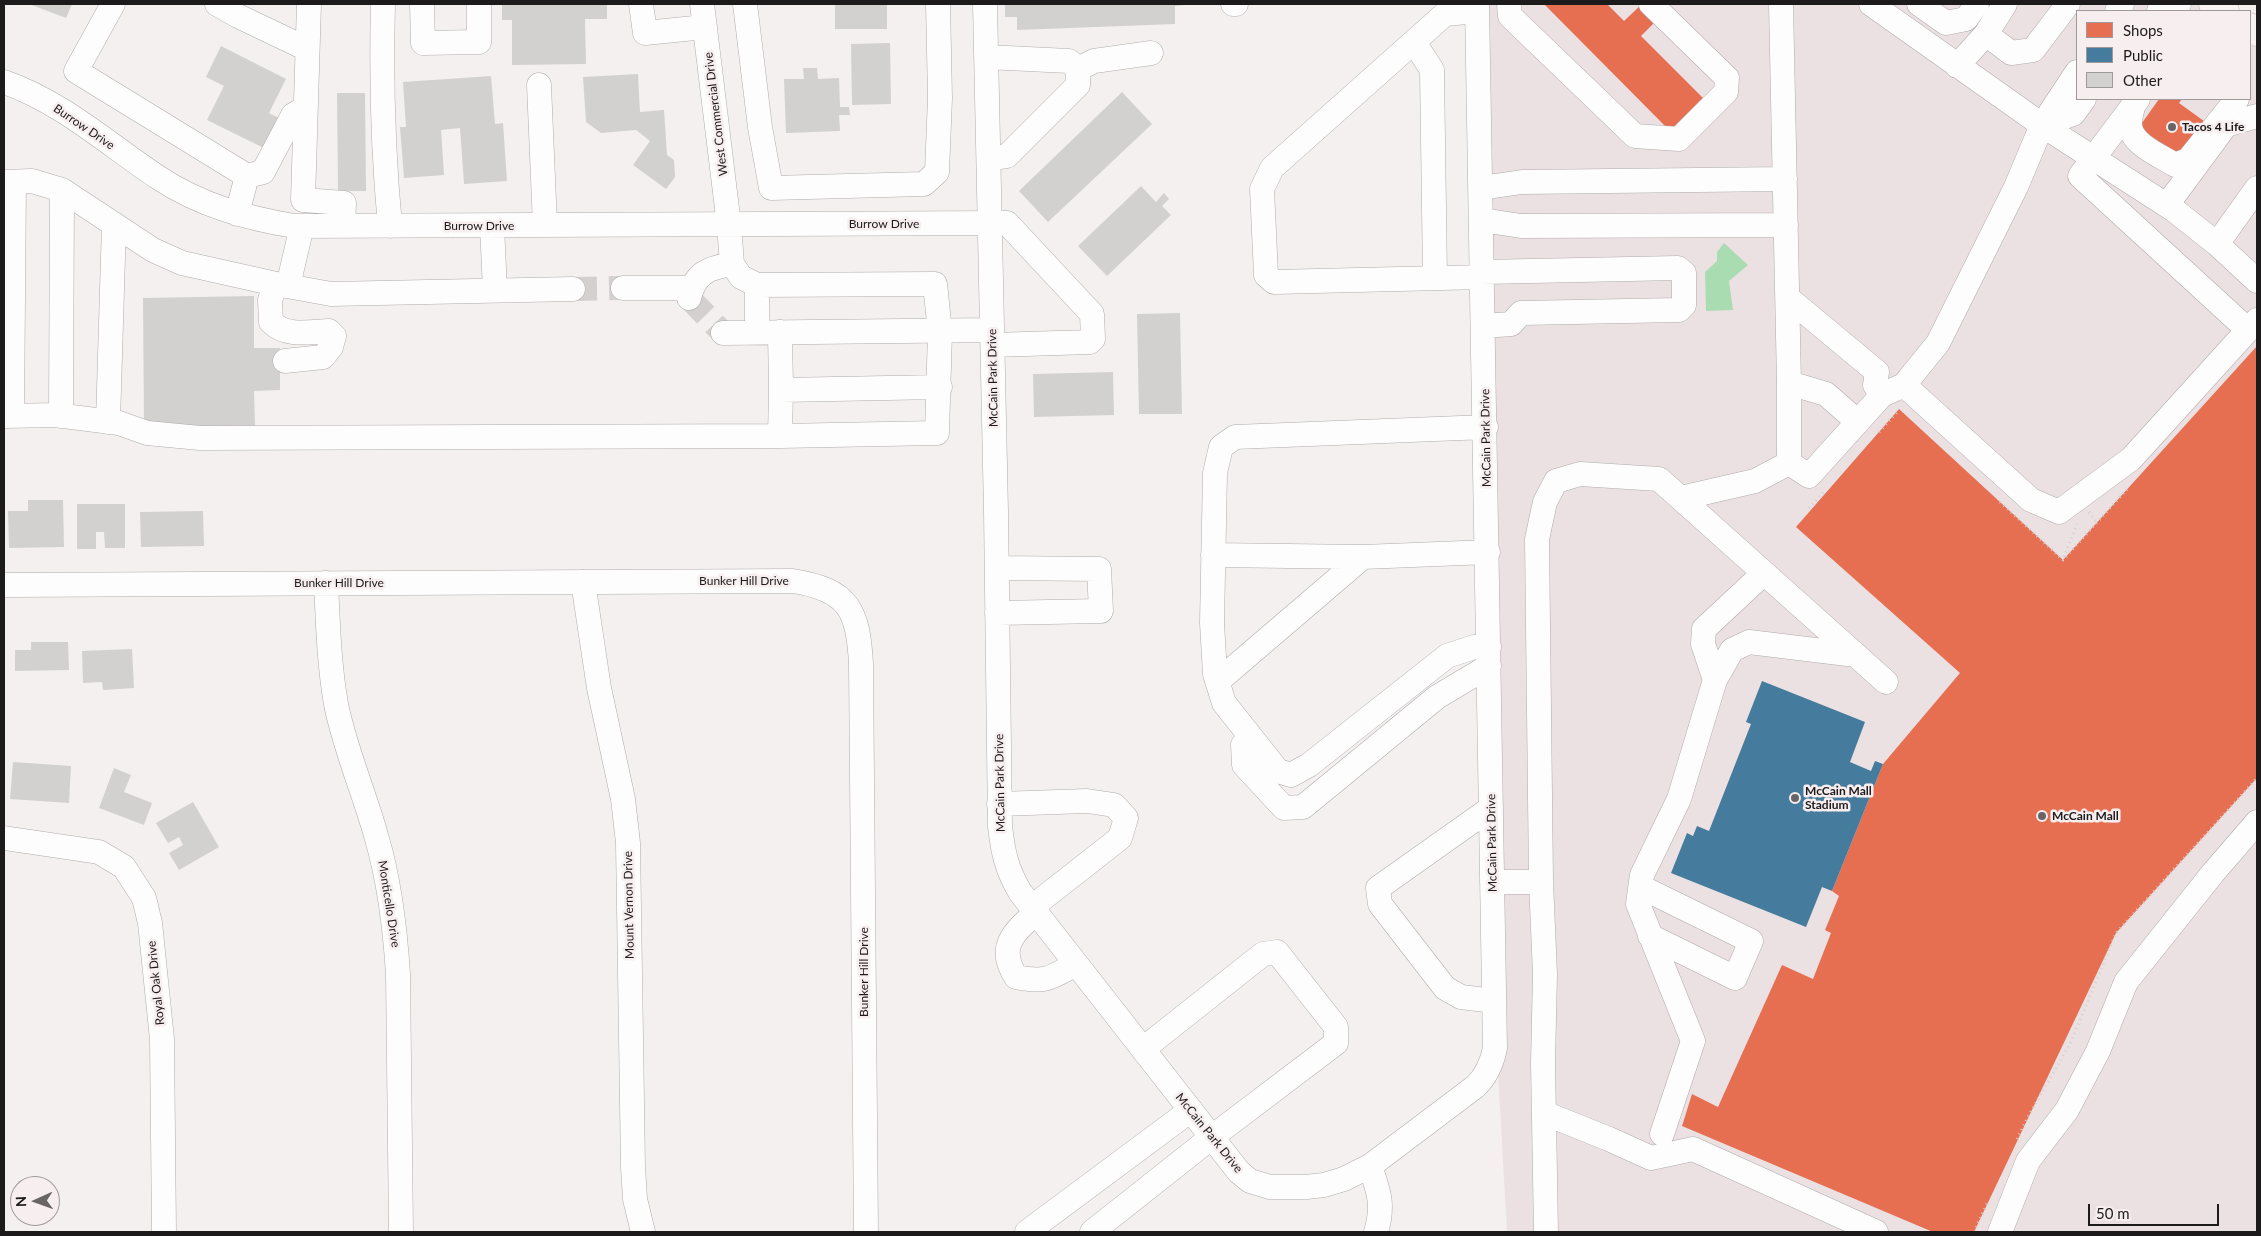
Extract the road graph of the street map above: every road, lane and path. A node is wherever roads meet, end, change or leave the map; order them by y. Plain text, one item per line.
1 (113, 4) edge
2 (217, 4) edge
3 (309, 4) edge
4 (383, 4) edge
5 (422, 4) edge
6 (479, 4) edge
7 (641, 4) edge
8 (702, 4) edge
9 (744, 4) edge
10 (938, 4) edge
11 (986, 4) edge
12 (1509, 4) edge
13 (1651, 4) edge
14 (1780, 4) edge
15 (1871, 4) edge
16 (1919, 4) edge
17 (1977, 4) edge
18 (2005, 4) edge
19 (2068, 4) edge
20 (2179, 4) edge
21 (1477, 8) edge
22 (2161, 10) edge
23 (705, 27) junction
24 (1986, 34) junction
25 (1414, 42) junction
26 (307, 48) junction
27 (1152, 54) dead end
28 (987, 57) junction
29 (1957, 66) junction
30 (1078, 69) junction
31 (2076, 74) edge
32 (4, 82) edge
33 (539, 85) dead end
34 (2083, 100) edge
35 (2236, 100) edge
36 (2245, 100) edge
37 (2136, 102) edge
38 (305, 108) junction
39 (2257, 109) edge
40 (2257, 116) edge
41 (2042, 125) junction
42 (2094, 158) junction
43 (989, 159) junction
44 (248, 176) junction
45 (1785, 179) junction
46 (9, 182) edge
47 (771, 188) junction
48 (1481, 188) junction
49 (2257, 188) edge
50 (62, 190) junction
51 (2167, 205) junction
52 (236, 214) junction
53 (1482, 220) junction
54 (114, 224) junction
55 (729, 224) junction
56 (773, 224) junction
57 (990, 224) junction
58 (544, 225) junction
59 (1786, 225) junction
60 (302, 226) junction
61 (344, 226) junction
62 (390, 226) junction
63 (492, 226) junction
64 (2217, 244) junction
65 (732, 264) junction
66 (1483, 274) junction
67 (1435, 278) junction
68 (2257, 281) edge
69 (282, 285) junction
70 (757, 285) junction
71 (623, 288) tunnel mouth
72 (573, 289) tunnel mouth
73 (495, 290) junction
74 (1788, 298) junction
75 (2253, 325) edge
76 (1484, 326) junction
77 (768, 332) junction
78 (940, 332) junction
79 (722, 333) dead end
80 (992, 338) junction
81 (285, 361) dead end
82 (1789, 383) junction
83 (940, 387) junction
84 (781, 390) junction
85 (1893, 390) junction
86 (8, 416) edge
87 (61, 416) junction
88 (1906, 416) dead end
89 (108, 422) junction
90 (1486, 427) junction
91 (1867, 429) junction
92 (780, 436) junction
93 (1789, 463) junction
94 (2135, 481) dead end
95 (1829, 486) dead end
96 (1681, 498) junction
97 (1996, 499) dead end
98 (1809, 508) dead end
99 (1488, 552) junction
100 (1213, 555) junction
101 (1363, 557) junction
102 (997, 568) junction
103 (1764, 573) junction
104 (583, 582) junction
105 (326, 583) junction
106 (4, 585) edge
107 (997, 613) junction
108 (1856, 655) junction
109 (1489, 657) junction
110 (1715, 680) junction
111 (1218, 682) junction
112 (1886, 682) dead end
113 (1251, 737) junction
114 (999, 804) junction
115 (1491, 808) junction
116 (2257, 822) edge
117 (4, 838) edge
118 (1492, 882) junction
119 (1542, 882) junction
120 (1640, 887) junction
121 (1034, 910) junction
122 (1650, 936) junction
123 (1076, 964) junction
124 (1494, 1000) junction
125 (1143, 1049) junction
126 (1191, 1110) junction
127 (1544, 1113) junction
128 (1662, 1134) dead end
129 (1212, 1137) junction
130 (1370, 1166) junction
131 (164, 1232) edge
132 (401, 1232) edge
133 (643, 1232) edge
134 (866, 1232) edge
135 (1026, 1232) edge
136 (1092, 1232) edge
137 (1376, 1232) edge
138 (1546, 1232) edge
139 (1876, 1232) edge
140 (2000, 1232) edge

1 - 44 street
2 - 26 street
3 - 26 street
4 - 62 street
5 - 6 street
7 - 23 street
8 - 23 street, West Commercial Drive
9 - 47 street
10 - 47 street
11 - 28 street, McCain Park Drive
12 - 13 street
14 - 45 street
15 - 29 street
16 - 17 street
18 - 24 street
19 - 24 street
20 - 22 street
21 - 25 street
21 - 48 street, McCain Park Drive
23 - 55 street, West Commercial Drive
24 - 29 street
25 - 67 street
25 - 67 street
26 - 38 street
27 - 30 street
28 - 30 street
28 - 43 street, McCain Park Drive
29 - 41 street
30 - 43 street
31 - 41 street
32 - 52 street, Burrow Drive
33 - 58 street
34 - 41 street
35 - 37 street
36 - 39 street
37 - 42 street
38 - 44 street
38 - 61 street
40 - 51 street
41 - 42 street
41 - 85 street
42 - 51 street
42 - 75 street
43 - 57 street, McCain Park Drive
44 - 52 street
45 - 48 street
45 - 59 street
46 - 50 street
46 - 86 street
47 - 56 street
48 - 53 street, McCain Park Drive
49 - 64 street
50 - 54 street
50 - 87 street
51 - 64 street
52 - 60 street, Burrow Drive
53 - 59 street
53 - 66 street, McCain Park Drive
54 - 69 street
54 - 89 street
55 - 56 street, Burrow Drive
55 - 58 street, Burrow Drive
55 - 65 street, West Commercial Drive
56 - 57 street, Burrow Drive
57 - 80 street, McCain Park Drive
57 - 80 street, Burrow Drive
58 - 63 street, Burrow Drive
59 - 74 street
60 - 61 street, Burrow Drive
60 - 69 street
61 - 62 street, Burrow Drive
62 - 63 street, Burrow Drive
63 - 73 street
64 - 68 street
65 - 70 street
65 - 71 street
66 - 67 street
66 - 76 street, McCain Park Drive
66 - 76 street
69 - 73 street
69 - 81 street
70 - 77 street
70 - 78 street
72 - 73 street
74 - 82 street
74 - 85 street
75 - 85 street
76 - 90 street, McCain Park Drive
77 - 78 street
77 - 79 street
77 - 84 street
78 - 80 street
78 - 83 street
80 - 102 street, McCain Park Drive
82 - 91 street
82 - 93 street
83 - 84 street
83 - 92 street
84 - 92 street
85 - 91 street
86 - 87 street
87 - 89 street
88 - 91 path
89 - 92 street
90 - 99 street, McCain Park Drive
90 - 100 street
91 - 93 street
93 - 96 street
94 - 97 path
95 - 98 path
96 - 103 street
96 - 119 street
99 - 101 street
99 - 109 street, McCain Park Drive
100 - 101 street
100 - 111 street
101 - 111 street
102 - 107 street, McCain Park Drive
102 - 107 street
103 - 108 street
103 - 110 street
104 - 105 street, Bunker Hill Drive
104 - 133 street, Mount Vernon Drive
104 - 134 street, Bunker Hill Drive
105 - 106 street, Bunker Hill Drive
105 - 132 street, Monticello Drive
107 - 114 street, McCain Park Drive
108 - 110 street
108 - 112 street
109 - 113 street
109 - 113 street
109 - 115 street, McCain Park Drive
110 - 120 street
111 - 113 street
114 - 121 street, McCain Park Drive
114 - 121 street
115 - 118 street, McCain Park Drive
115 - 124 street
116 - 140 street
117 - 131 street, Royal Oak Drive
118 - 119 street
118 - 124 street, McCain Park Drive
119 - 127 street
120 - 122 street
120 - 122 street
121 - 123 street, McCain Park Drive
121 - 123 street
122 - 128 street
123 - 125 street, McCain Park Drive
124 - 130 street, McCain Park Drive
125 - 126 street, McCain Park Drive
125 - 129 street
126 - 129 street, McCain Park Drive
126 - 135 street
127 - 138 street
127 - 139 street
129 - 130 street, McCain Park Drive
129 - 136 street
130 - 137 street

